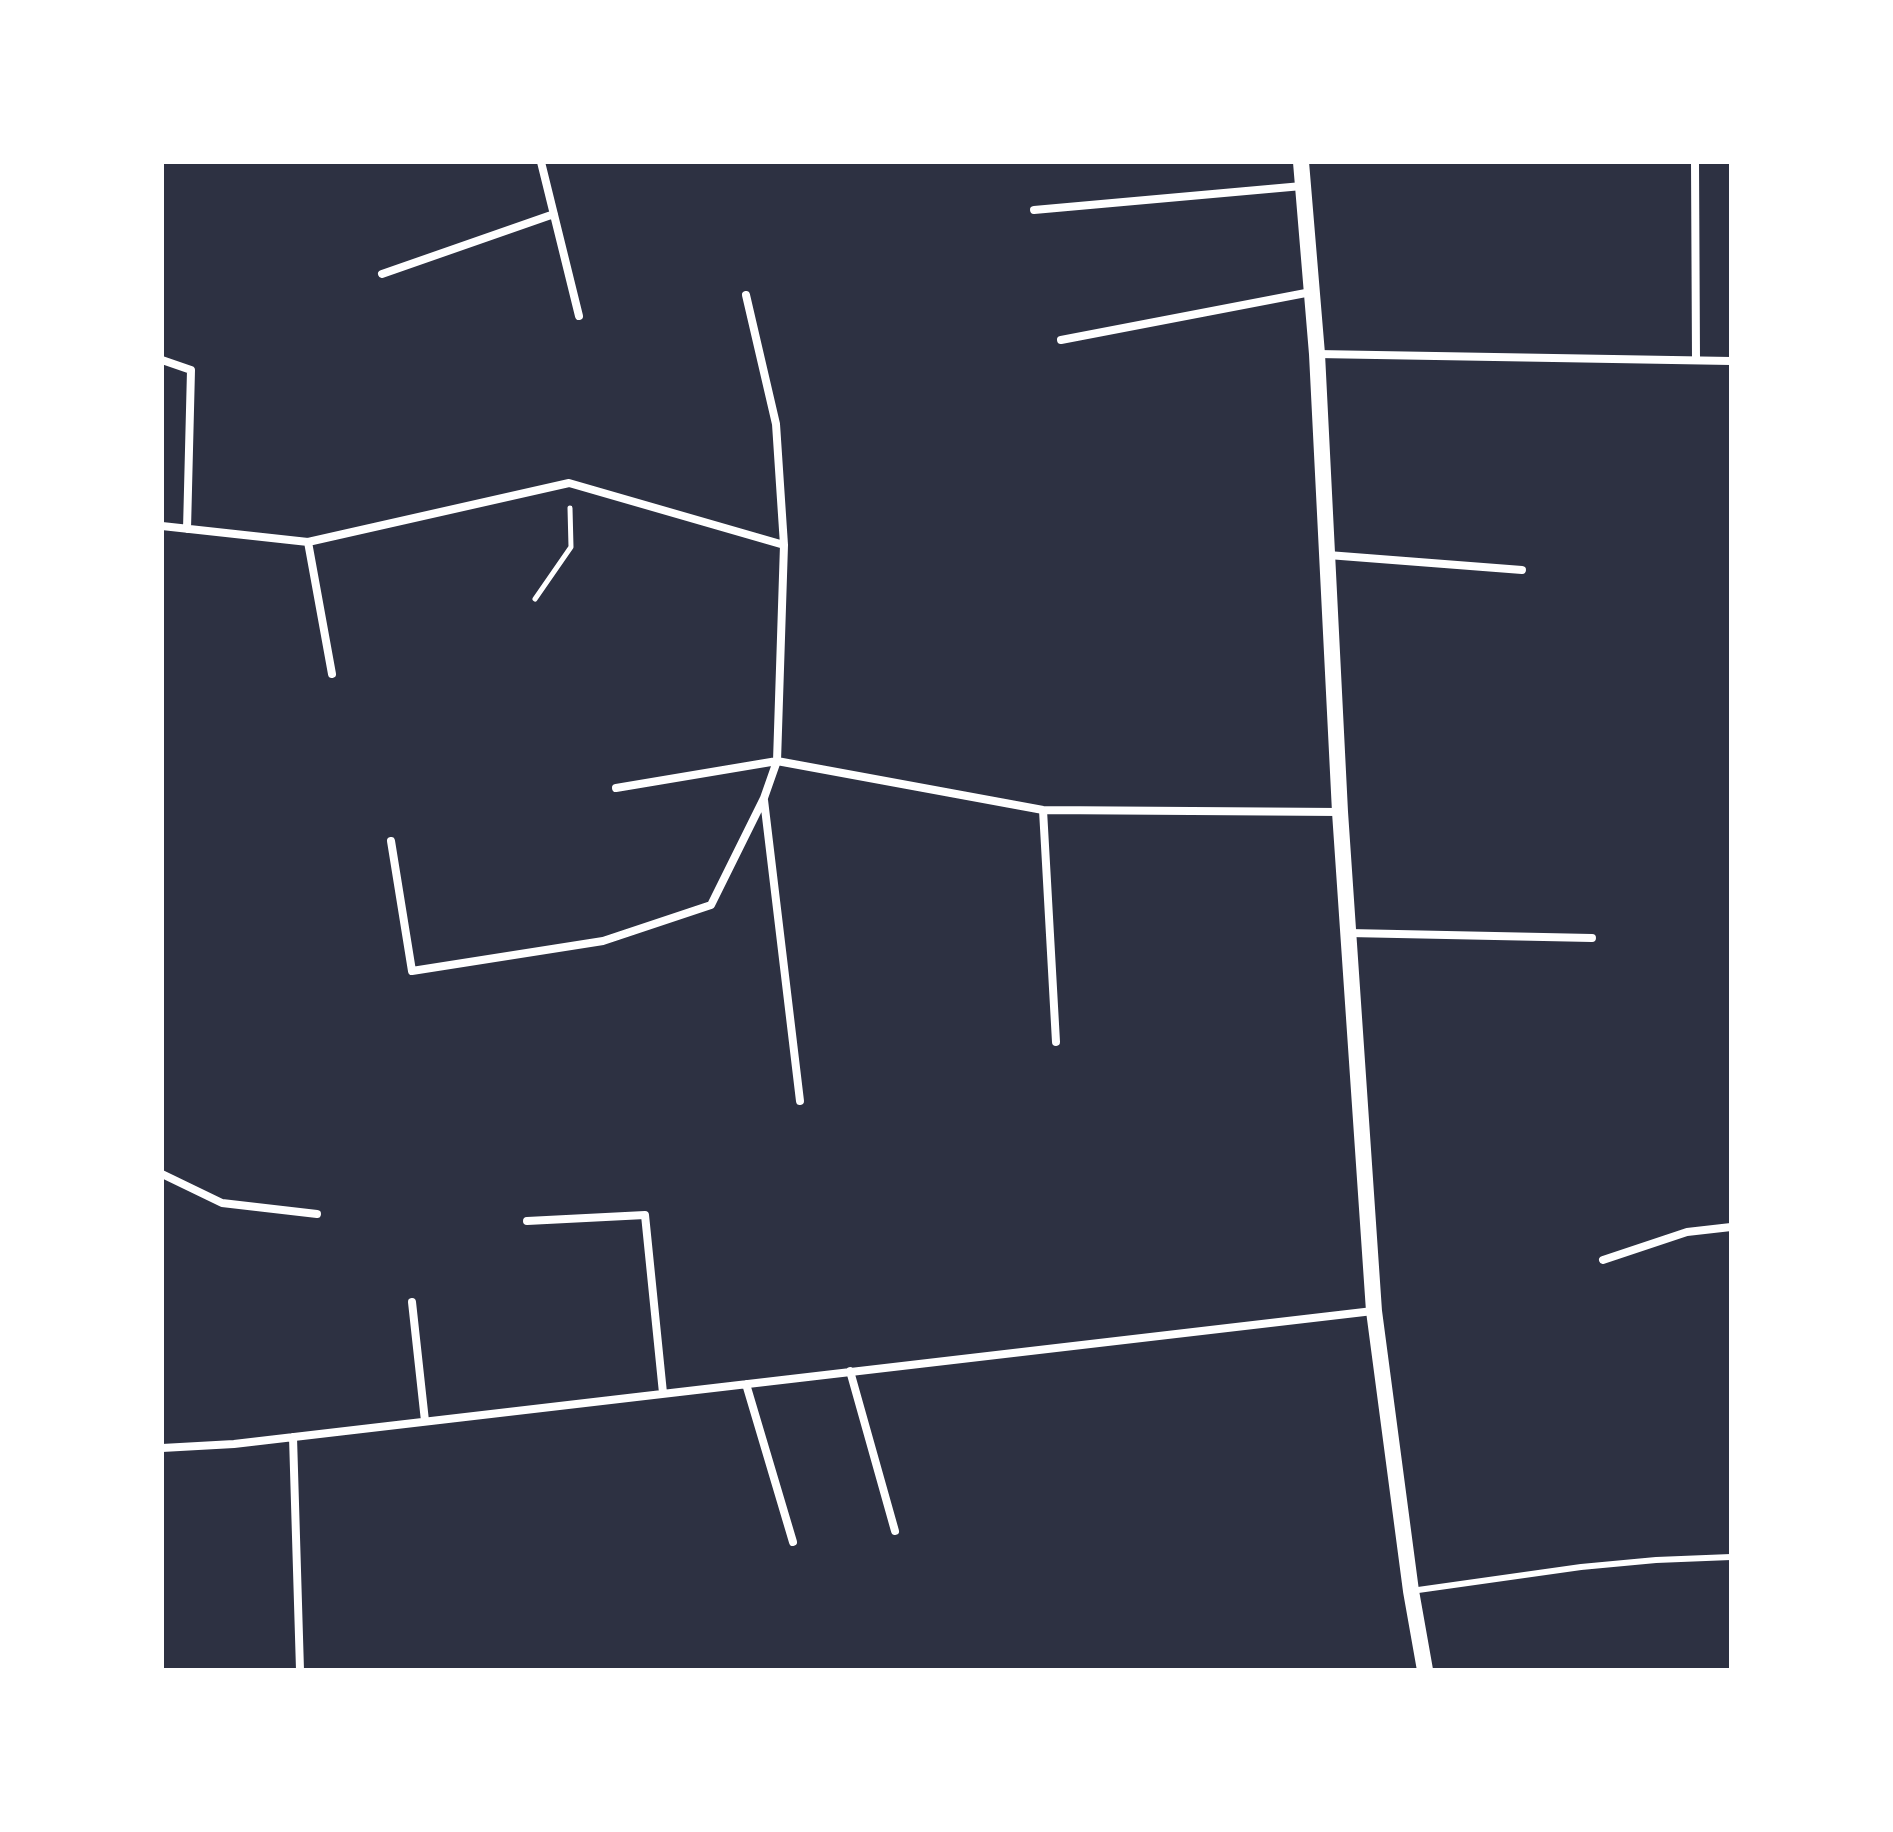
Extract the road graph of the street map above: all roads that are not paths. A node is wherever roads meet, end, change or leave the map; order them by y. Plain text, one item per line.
1 (541, 162) edge
2 (1301, 162) edge
3 (1695, 162) edge
4 (1302, 186) junction
5 (1034, 210) dead end
6 (554, 214) junction
7 (382, 274) dead end
8 (1311, 292) junction
9 (746, 295) dead end
10 (579, 316) dead end
11 (1061, 340) dead end
12 (1317, 354) junction
13 (162, 360) edge
14 (1696, 360) junction
15 (1731, 361) edge
16 (162, 526) edge
17 (187, 529) junction
18 (308, 542) junction
19 (784, 545) junction
20 (1327, 555) junction
21 (1522, 570) dead end
22 (332, 674) dead end
23 (777, 761) junction
24 (616, 788) dead end
25 (764, 798) junction
26 (1043, 810) junction
27 (1340, 812) junction
28 (391, 841) dead end
29 (1348, 933) junction
30 (1592, 938) dead end
31 (1056, 1042) dead end
32 (800, 1101) dead end
33 (162, 1174) edge
34 (317, 1214) dead end
35 (527, 1221) dead end
36 (1731, 1227) edge
37 (1603, 1260) dead end
38 (412, 1302) dead end
39 (1374, 1311) junction
40 (850, 1371) junction
41 (746, 1384) junction
42 (663, 1393) junction
43 (425, 1421) junction
44 (293, 1437) junction
45 (162, 1448) edge
46 (895, 1531) dead end
47 (793, 1542) dead end
48 (1731, 1557) edge
49 (1411, 1591) junction
50 (300, 1670) edge
51 (1425, 1670) edge

1 - 6 street
2 - 4 main road
3 - 14 street
4 - 5 street
4 - 8 main road
6 - 7 street
6 - 10 street
8 - 11 street
8 - 12 main road
9 - 19 street
12 - 14 street
12 - 20 main road
13 - 17 street
14 - 15 street
16 - 17 street
17 - 18 street
18 - 19 street
18 - 22 street
19 - 23 street
20 - 21 street
20 - 27 main road
23 - 24 street
23 - 25 street
23 - 26 street
25 - 28 street
25 - 32 street
26 - 27 street
26 - 31 street
27 - 29 main road
29 - 30 street
29 - 39 main road
33 - 34 street
35 - 42 street
36 - 37 street
38 - 43 street
39 - 40 street
39 - 49 main road
40 - 41 street
40 - 46 street
41 - 42 street
41 - 47 street
42 - 43 street
43 - 44 street
44 - 45 street
44 - 50 street
48 - 49 lane
49 - 51 main road

